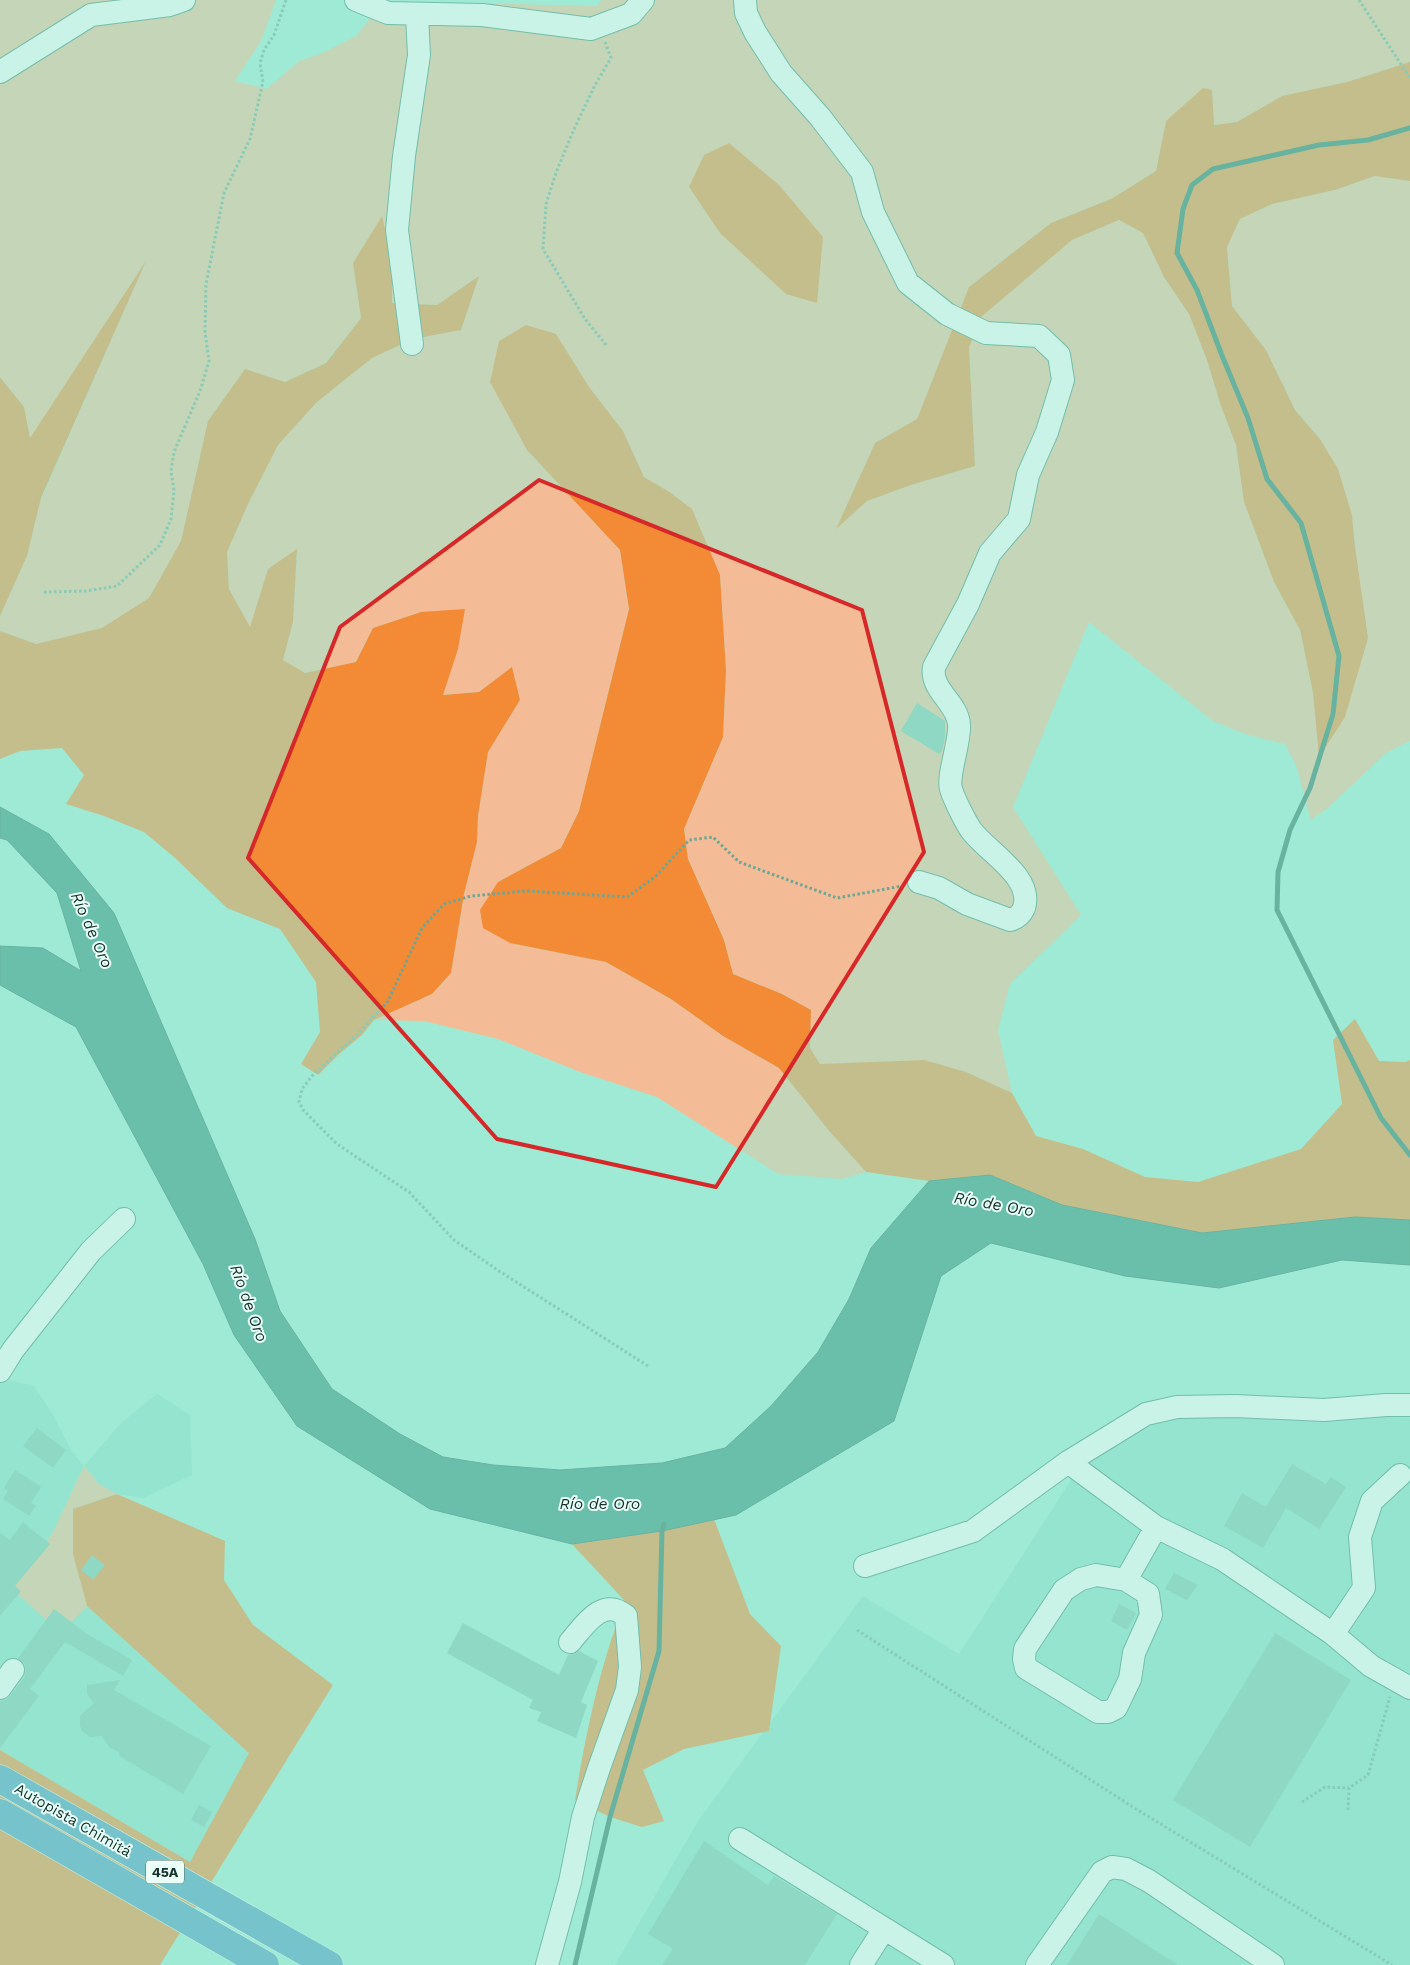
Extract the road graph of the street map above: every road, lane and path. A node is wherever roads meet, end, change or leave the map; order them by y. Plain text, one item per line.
1 (184, 0) edge
2 (286, 0) edge
3 (356, 0) edge
4 (643, 0) edge
5 (745, 0) edge
6 (1359, 0) edge
7 (417, 15) junction
8 (605, 24) junction
9 (0, 72) edge
10 (1410, 78) edge
11 (412, 344) dead end
12 (607, 346) dead end
13 (44, 592) dead end
14 (919, 882) joint
15 (124, 1219) dead end
16 (648, 1366) dead end
17 (0, 1371) edge
18 (1410, 1405) edge
19 (1068, 1462) junction
20 (1400, 1475) dead end
21 (1156, 1527) junction
22 (865, 1566) dead end
23 (1126, 1580) junction
24 (856, 1630) dead end
25 (1333, 1634) junction
26 (570, 1642) dead end
27 (1403, 1684) edge
28 (0, 1778) edge
29 (1349, 1788) junction
30 (1302, 1802) dead end
31 (1348, 1810) dead end
32 (0, 1813) edge
33 (740, 1839) dead end
34 (884, 1928) junction
35 (266, 1965) edge
36 (329, 1965) edge
37 (547, 1965) edge
38 (862, 1965) edge
39 (943, 1965) edge
40 (1038, 1965) edge
41 (1273, 1965) edge
42 (1392, 1965) edge

1 - 9 lane
2 - 13 path
3 - 7 lane
4 - 8 lane
5 - 14 lane
6 - 10 path
7 - 8 lane
7 - 11 lane
8 - 12 path
14 - 16 path
15 - 17 lane
18 - 19 lane
19 - 21 lane
19 - 22 lane
20 - 25 lane
21 - 23 lane
21 - 25 lane
23 - 23 lane
24 - 42 path
25 - 27 lane
26 - 37 lane
27 - 29 path
28 - 36 highway, Autopista Chimitá / 45A
29 - 30 path
29 - 31 path
32 - 35 highway, Autopista Chimitá / 45A
33 - 34 lane
34 - 38 lane
34 - 39 lane
40 - 41 lane

